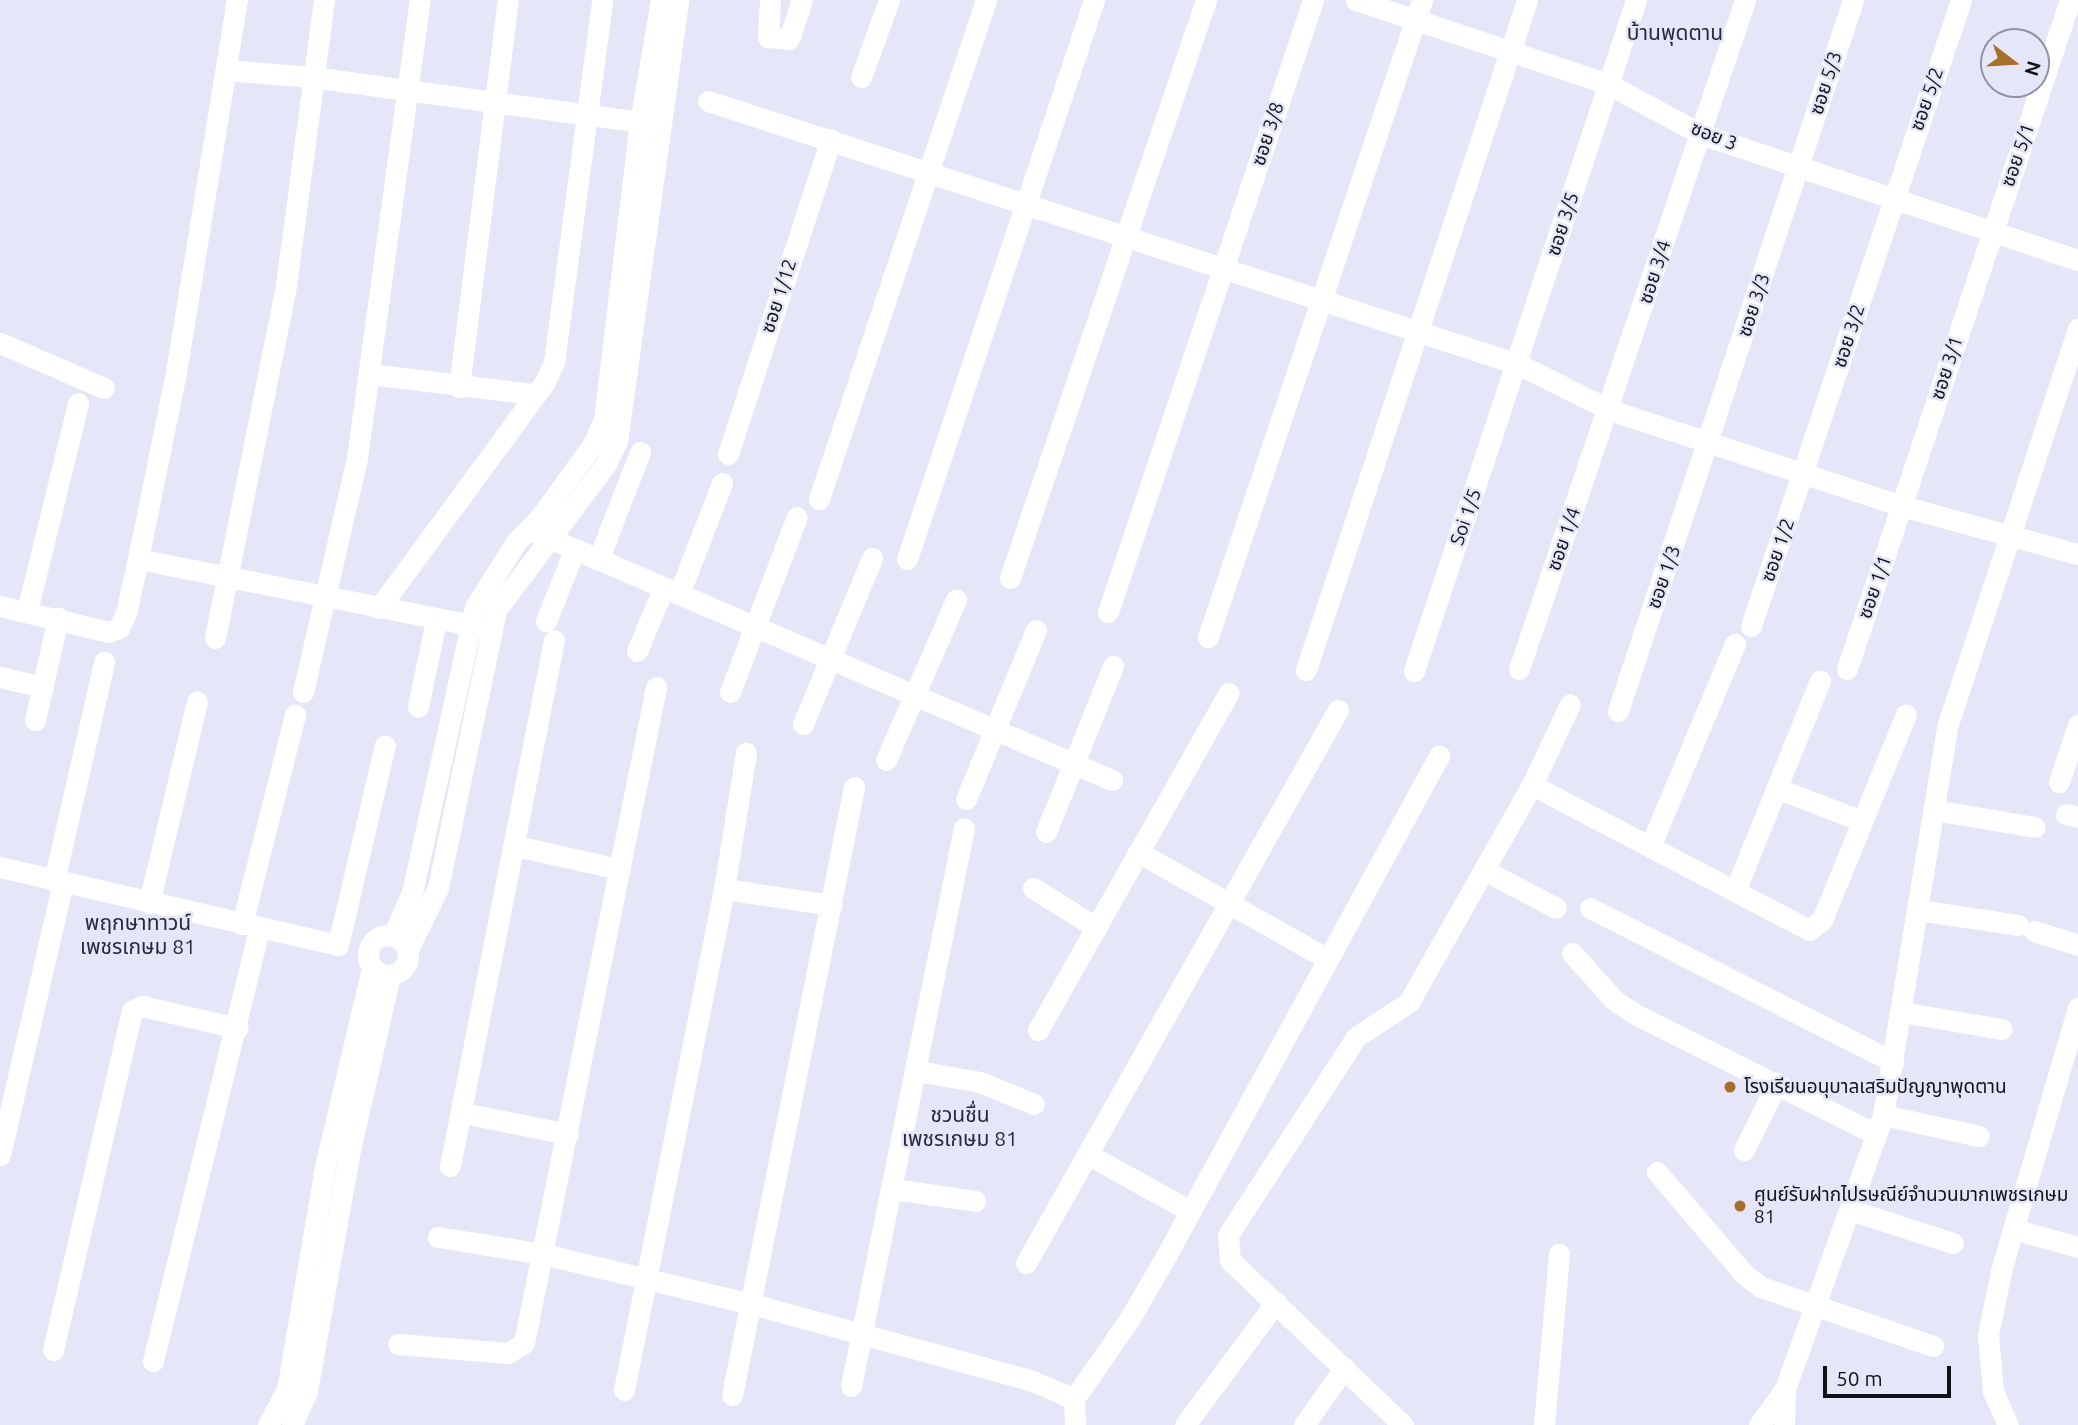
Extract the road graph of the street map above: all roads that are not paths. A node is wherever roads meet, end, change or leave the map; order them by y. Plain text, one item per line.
1 (237, 0) edge
2 (324, 0) edge
3 (420, 0) edge
4 (509, 0) edge
5 (602, 0) edge
6 (661, 0) edge
7 (678, 0) edge
8 (770, 0) edge
9 (802, 0) edge
10 (888, 0) edge
11 (986, 0) edge
12 (1094, 0) edge
13 (1206, 0) edge
14 (1313, 0) edge
15 (1356, 0) edge
16 (1527, 0) edge
17 (1636, 0) edge
18 (1745, 0) edge
19 (1853, 0) edge
20 (1961, 0) edge
21 (2070, 0) edge
22 (1419, 10) edge
23 (1509, 51) junction
24 (227, 71) junction
25 (861, 77) dead end
26 (312, 78) junction
27 (1608, 84) junction
28 (410, 94) junction
29 (708, 100) dead end
30 (498, 105) junction
31 (587, 115) junction
32 (649, 124) junction
33 (1701, 134) junction
34 (831, 139) junction
35 (1798, 167) junction
36 (929, 171) junction
37 (1893, 198) junction
38 (1027, 203) junction
39 (1993, 231) junction
40 (1128, 237) junction
41 (2078, 260) edge
42 (1223, 269) junction
43 (1319, 301) junction
44 (2078, 329) edge
45 (1418, 335) junction
46 (0, 343) edge
47 (1518, 364) junction
48 (370, 374) junction
49 (459, 387) junction
50 (104, 388) dead end
51 (533, 394) junction
52 (78, 403) dead end
53 (1610, 410) junction
54 (1709, 443) junction
55 (640, 452) dead end
56 (728, 454) dead end
57 (1805, 474) junction
58 (722, 483) dead end
59 (819, 499) dead end
60 (1902, 506) junction
61 (797, 517) dead end
62 (538, 534) junction
63 (2013, 535) junction
64 (574, 551) junction
65 (2078, 554) edge
66 (872, 558) dead end
67 (138, 559) junction
68 (598, 559) junction
69 (907, 559) dead end
70 (227, 576) junction
71 (1010, 578) dead end
72 (672, 591) junction
73 (325, 596) junction
74 (956, 600) dead end
75 (0, 606) edge
76 (379, 608) junction
77 (27, 611) junction
78 (1108, 612) dead end
79 (58, 618) junction
80 (436, 620) junction
81 (1751, 626) dead end
82 (482, 627) junction
83 (755, 627) junction
84 (1036, 630) dead end
85 (1208, 637) dead end
86 (215, 638) dead end
87 (1735, 644) dead end
88 (637, 651) dead end
89 (831, 659) junction
90 (104, 662) dead end
91 (1113, 666) dead end
92 (1519, 669) dead end
93 (1847, 669) dead end
94 (1306, 670) dead end
95 (1414, 671) dead end
96 (0, 677) edge
97 (1820, 681) dead end
98 (43, 687) junction
99 (656, 687) dead end
100 (303, 692) dead end
101 (730, 692) dead end
102 (1228, 693) dead end
103 (915, 696) junction
104 (197, 702) dead end
105 (1570, 704) dead end
106 (418, 707) dead end
107 (1338, 710) dead end
108 (1618, 711) dead end
109 (1906, 714) dead end
110 (295, 715) dead end
111 (35, 720) dead end
112 (803, 724) dead end
113 (2078, 725) edge
114 (995, 730) junction
115 (386, 745) dead end
116 (746, 753) dead end
117 (1439, 756) dead end
118 (886, 760) dead end
119 (1073, 764) junction
120 (1112, 780) dead end
121 (2059, 782) dead end
122 (1532, 785) junction
123 (854, 787) dead end
124 (1776, 788) junction
125 (966, 799) dead end
126 (1934, 810) junction
127 (1862, 821) junction
128 (2035, 827) dead end
129 (964, 828) dead end
130 (1046, 832) dead end
131 (516, 846) junction
132 (1650, 847) junction
133 (1138, 852) junction
134 (0, 867) edge
135 (619, 869) junction
136 (1484, 870) junction
137 (59, 882) junction
138 (1033, 888) dead end
139 (724, 889) junction
140 (1735, 891) junction
141 (1228, 902) junction
142 (149, 903) junction
143 (832, 905) junction
144 (1556, 908) dead end
145 (1590, 908) dead end
146 (1918, 910) junction
147 (251, 925) junction
148 (1097, 928) junction
149 (400, 942) junction
150 (338, 945) junction
151 (2078, 945) edge
152 (1572, 953) dead end
153 (1326, 958) junction
154 (375, 962) junction
155 (2078, 1008) edge
156 (1901, 1012) junction
157 (237, 1028) junction
158 (2002, 1029) dead end
159 (1038, 1030) dead end
160 (1893, 1062) junction
161 (917, 1071) junction
162 (1777, 1083) junction
163 (1034, 1104) dead end
164 (463, 1114) junction
165 (1880, 1125) junction
166 (568, 1134) junction
167 (1979, 1136) dead end
168 (1744, 1150) dead end
169 (0, 1155) edge
170 (1090, 1155) junction
171 (450, 1166) dead end
172 (1657, 1172) dead end
173 (893, 1189) junction
174 (975, 1200) dead end
175 (1850, 1210) junction
176 (1190, 1211) junction
177 (2013, 1229) junction
178 (438, 1237) dead end
179 (1953, 1243) dead end
180 (2078, 1247) edge
181 (543, 1254) junction
182 (1559, 1254) dead end
183 (1026, 1263) dead end
184 (645, 1278) junction
185 (1276, 1302) junction
186 (752, 1304) junction
187 (1815, 1306) junction
188 (862, 1334) junction
189 (398, 1344) dead end
190 (1933, 1346) dead end
191 (54, 1350) dead end
192 (153, 1361) dead end
193 (1344, 1368) junction
194 (851, 1386) dead end
195 (1785, 1389) junction
196 (624, 1390) dead end
197 (732, 1395) dead end
198 (1074, 1399) junction
199 (282, 1421) edge
200 (1075, 1425) edge
201 (1185, 1425) edge
202 (1304, 1425) edge
203 (1403, 1425) edge
204 (1544, 1425) edge
205 (1759, 1425) edge
206 (1784, 1425) edge
207 (2008, 1425) edge

1 - 24 street
2 - 26 street
3 - 28 street
4 - 30 street
5 - 31 street
6 - 32 street
7 - 32 street
8 - 9 street
10 - 25 street
11 - 36 street
12 - 38 street
13 - 40 street
14 - 42 street, ซอย 3/8
15 - 22 street, ซอย 3
16 - 23 street
17 - 27 street, ซอย 3/5
18 - 33 street, ซอย 3/4
19 - 35 street, ซอย 5/3
20 - 37 street, ซอย 5/2
21 - 39 street, ซอย 5/1
22 - 23 street, ซอย 3
22 - 43 street
23 - 27 street, ซอย 3
23 - 45 street
24 - 26 street
24 - 67 street
26 - 28 street
26 - 70 street
27 - 33 street, ซอย 3
27 - 47 street, ซอย 3/5
28 - 30 street
28 - 48 street
29 - 34 street
30 - 31 street
30 - 49 street
31 - 32 street
31 - 51 street
32 - 62 street
33 - 35 street, ซอย 3
33 - 53 street, ซอย 3/4
34 - 36 street
34 - 56 street, ซอย 1/12
35 - 37 street, ซอย 3
35 - 54 street, ซอย 3/3
36 - 38 street
36 - 59 street
37 - 39 street, ซอย 3
37 - 57 street, ซอย 3/2
38 - 40 street
38 - 69 street
39 - 41 street, ซอย 3
39 - 60 street, ซอย 3/1
40 - 42 street
40 - 71 street
42 - 43 street
42 - 78 street, ซอย 3/8
43 - 45 street
43 - 85 street
44 - 63 street
45 - 47 street
45 - 94 street
46 - 50 street
47 - 53 street
47 - 95 street, Soi 1/5
48 - 49 street
48 - 73 street
49 - 51 street
51 - 76 street
52 - 77 street
53 - 54 street
53 - 92 street, ซอย 1/4
54 - 57 street
54 - 108 street, ซอย 1/3
55 - 68 street
57 - 60 street
57 - 81 street, ซอย 1/2
58 - 72 street
60 - 63 street
60 - 93 street, ซอย 1/1
61 - 83 street
62 - 64 street
62 - 82 street
63 - 65 street
63 - 126 street
64 - 68 street
64 - 131 street
66 - 89 street
67 - 70 street
67 - 79 street
68 - 72 street
70 - 73 street
70 - 86 street
72 - 83 street
72 - 88 street
73 - 76 street
73 - 100 street
74 - 103 street
75 - 77 street
76 - 80 street
77 - 79 street
79 - 98 street
80 - 82 street
80 - 106 street
82 - 149 street
83 - 89 street
83 - 101 street
84 - 114 street
87 - 132 street
89 - 103 street
89 - 112 street
90 - 137 street
91 - 119 street
96 - 98 street
97 - 124 street
98 - 111 street
99 - 135 street
102 - 133 street
103 - 114 street
103 - 118 street
104 - 142 street
105 - 122 street
107 - 141 street
109 - 127 street
110 - 147 street
113 - 121 street
114 - 119 street
114 - 125 street
115 - 150 street
116 - 139 street
117 - 153 street
119 - 120 street
119 - 130 street
122 - 132 street
122 - 136 street
123 - 143 street
124 - 127 street
124 - 140 street
126 - 128 street
126 - 146 street
127 - 140 street
129 - 161 street
131 - 135 street
131 - 164 street
132 - 140 street
133 - 141 street
133 - 148 street
134 - 137 street
135 - 166 street
136 - 144 street
136 - 185 street
137 - 142 street
137 - 169 street
138 - 148 street
139 - 143 street
139 - 184 street
141 - 153 street
141 - 170 street
142 - 147 street
143 - 186 street
145 - 160 street
146 - 151 street
146 - 156 street
147 - 150 street
147 - 157 street
148 - 159 street
149 - 154 street
149 - 154 street
150 - 154 street
152 - 162 street
153 - 176 street
154 - 199 street
155 - 177 street
156 - 158 street
156 - 160 street
157 - 191 street
157 - 192 street
160 - 165 street
161 - 163 street
161 - 173 street
162 - 165 street
162 - 168 street
164 - 166 street
164 - 171 street
165 - 167 street
165 - 175 street
166 - 181 street
170 - 176 street
170 - 183 street
172 - 187 street
173 - 174 street
173 - 188 street
175 - 179 street
175 - 187 street
176 - 198 street
177 - 180 street
177 - 207 street
178 - 181 street
181 - 184 street
181 - 189 street
182 - 204 street
184 - 186 street
184 - 196 street
185 - 193 street
185 - 201 street
186 - 188 street
186 - 197 street
187 - 190 street
187 - 195 street
188 - 194 street
188 - 198 street
193 - 202 street
193 - 203 street
195 - 205 street
195 - 206 street
198 - 200 street

